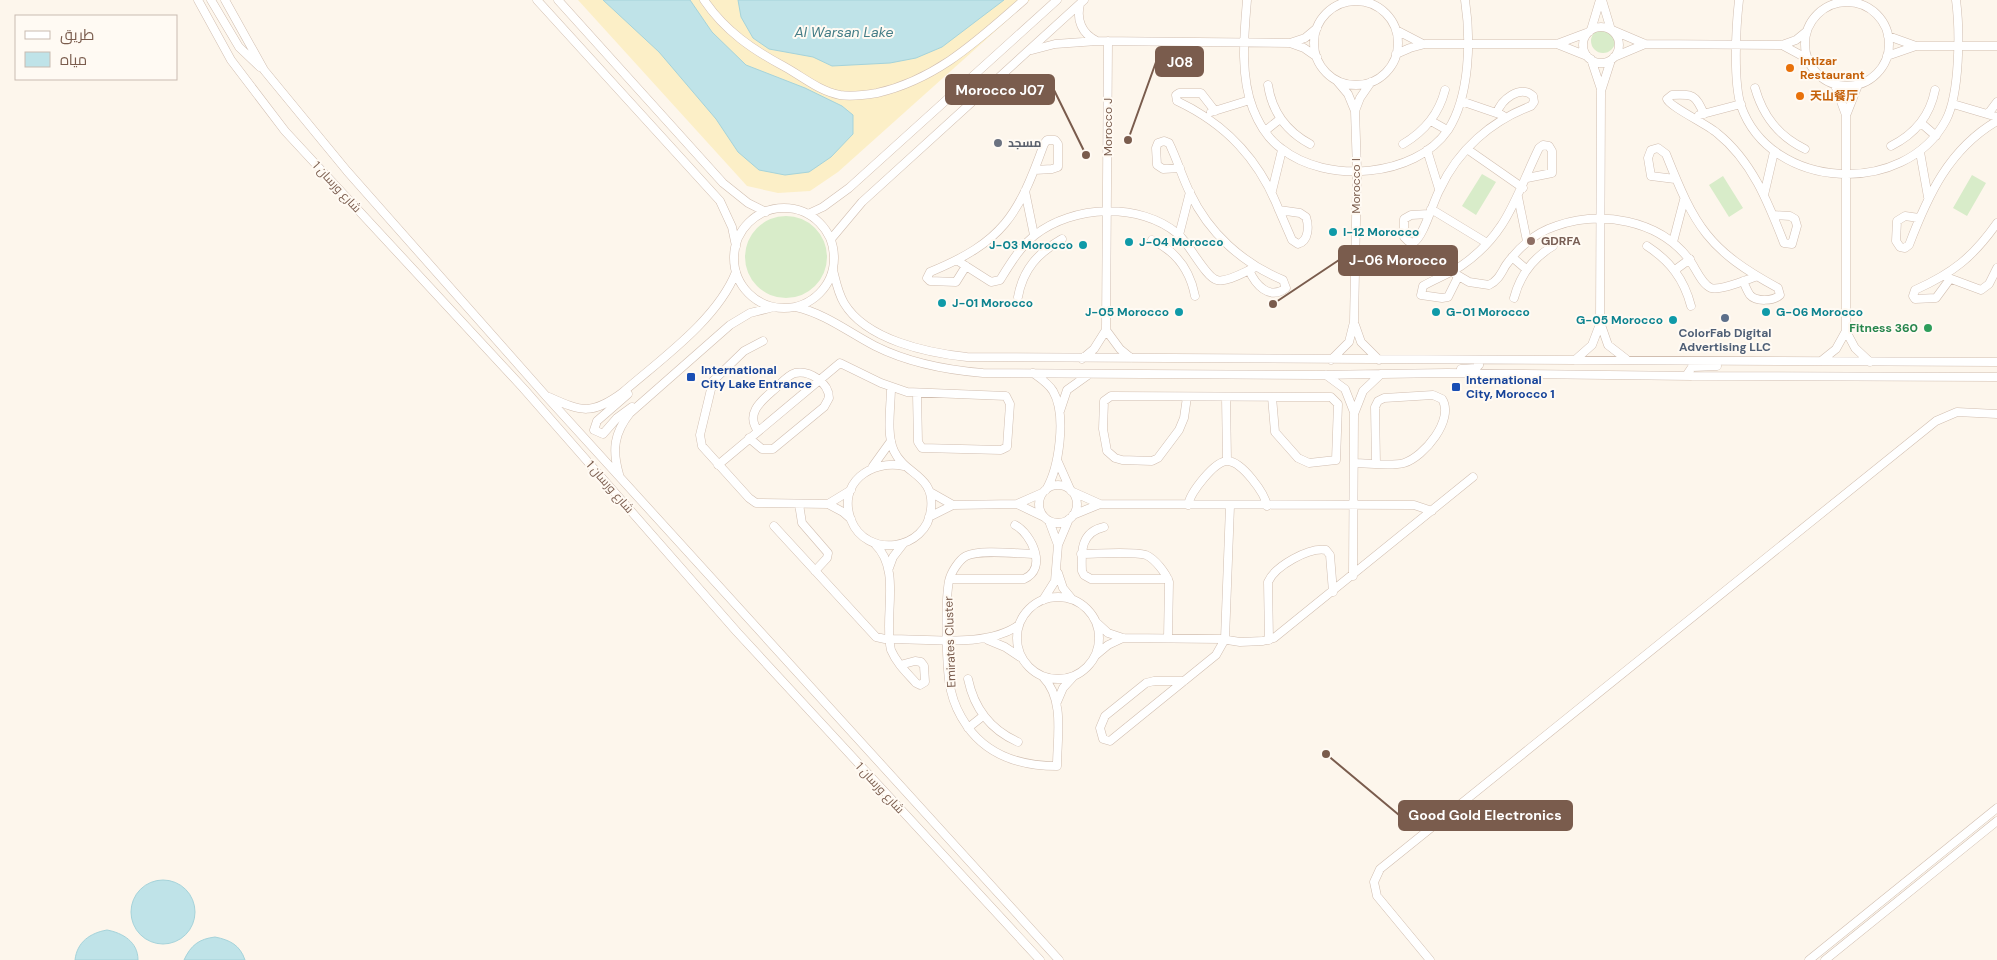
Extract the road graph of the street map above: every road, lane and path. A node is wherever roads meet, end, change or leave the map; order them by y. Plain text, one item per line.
1 (198, 0) edge
2 (211, 0) edge
3 (224, 0) edge
4 (537, 0) edge
5 (558, 0) edge
6 (704, 0) edge
7 (1024, 0) edge
8 (1057, 0) edge
9 (1247, 0) edge
10 (1465, 0) edge
11 (1601, 0) edge
12 (1739, 0) edge
13 (1956, 0) edge
14 (1366, 1) edge
15 (1082, 2) edge
16 (1342, 2) edge
17 (1837, 2) edge
18 (1858, 2) edge
19 (1317, 28) junction
20 (1396, 30) junction
21 (1611, 30) junction
22 (1590, 31) junction
23 (1807, 32) junction
24 (1888, 36) junction
25 (1097, 41) junction
26 (1108, 42) junction
27 (1245, 42) junction
28 (1290, 42) junction
29 (1425, 44) junction
30 (1467, 44) junction
31 (1557, 44) junction
32 (1645, 44) junction
33 (1737, 45) junction
34 (1782, 45) junction
35 (1916, 46) junction
36 (1957, 46) junction
37 (1997, 46) edge
38 (1027, 52) junction
39 (1396, 54) junction
40 (1887, 56) junction
41 (1317, 58) junction
42 (1590, 58) junction
43 (1613, 58) junction
44 (1808, 60) junction
45 (264, 70) junction
46 (1337, 80) junction
47 (1371, 82) junction
48 (1268, 85) dead end
49 (1835, 85) junction
50 (1858, 85) junction
51 (1755, 88) dead end
52 (1445, 90) dead end
53 (1601, 90) junction
54 (1935, 90) dead end
55 (1250, 100) junction
56 (1461, 101) junction
57 (1997, 102) edge
58 (1741, 104) junction
59 (1953, 104) junction
60 (1215, 111) junction
61 (1355, 111) junction
62 (1497, 113) junction
63 (1704, 114) junction
64 (1988, 114) junction
65 (1205, 115) junction
66 (1846, 115) junction
67 (1506, 116) junction
68 (1693, 116) junction
69 (1280, 119) junction
70 (1997, 119) edge
71 (1431, 121) junction
72 (1772, 124) junction
73 (1921, 124) junction
74 (1447, 130) junction
75 (1265, 131) junction
76 (1758, 136) junction
77 (1936, 136) junction
78 (1310, 144) dead end
79 (1403, 144) dead end
80 (1891, 146) dead end
81 (1467, 149) junction
82 (1806, 149) dead end
83 (1282, 150) junction
84 (1427, 150) junction
85 (1774, 152) junction
86 (1920, 152) junction
87 (1180, 168) dead end
88 (1035, 170) dead end
89 (1357, 170) junction
90 (1846, 173) junction
91 (1527, 178) junction
92 (1675, 178) junction
93 (1523, 188) junction
94 (1439, 189) junction
95 (1025, 191) junction
96 (1272, 191) junction
97 (1190, 192) junction
98 (1764, 195) junction
99 (1518, 197) junction
100 (1928, 197) junction
101 (1684, 200) junction
102 (1279, 210) junction
103 (766, 212) junction
104 (1108, 213) junction
105 (808, 214) junction
106 (1773, 215) dead end
107 (1919, 218) dead end
108 (1600, 220) junction
109 (1997, 223) edge
110 (1180, 235) junction
111 (1034, 236) junction
112 (1062, 239) dead end
113 (831, 240) junction
114 (1152, 240) dead end
115 (1526, 241) junction
116 (1673, 242) junction
117 (1487, 243) junction
118 (736, 246) junction
119 (1553, 246) dead end
120 (1647, 246) dead end
121 (1018, 252) junction
122 (1194, 252) junction
123 (1512, 257) junction
124 (1690, 259) junction
125 (958, 261) junction
126 (1032, 262) junction
127 (1181, 262) junction
128 (966, 266) junction
129 (1997, 268) edge
130 (833, 270) junction
131 (1526, 270) junction
132 (1675, 270) junction
133 (736, 272) junction
134 (1755, 277) junction
135 (1743, 281) junction
136 (1018, 296) dead end
137 (1195, 296) dead end
138 (1514, 298) dead end
139 (1691, 306) dead end
140 (772, 307) junction
141 (796, 307) junction
142 (1354, 322) junction
143 (1600, 322) junction
144 (1106, 330) junction
145 (1846, 331) junction
146 (763, 341) dead end
147 (1082, 359) junction
148 (1132, 359) junction
149 (1331, 360) junction
150 (1379, 360) junction
151 (1574, 360) junction
152 (1628, 360) junction
153 (1477, 361) junction
154 (1731, 362) junction
155 (1821, 362) junction
156 (1870, 362) junction
157 (1997, 362) edge
158 (1033, 373) junction
159 (1447, 373) junction
160 (1088, 374) junction
161 (1381, 374) junction
162 (1326, 375) junction
163 (1692, 376) junction
164 (641, 377) junction
165 (1997, 377) edge
166 (819, 380) junction
167 (891, 387) junction
168 (918, 394) junction
169 (546, 396) junction
170 (1187, 397) junction
171 (1226, 397) junction
172 (1272, 397) junction
173 (641, 403) junction
174 (1354, 414) junction
175 (1997, 414) edge
176 (1059, 416) junction
177 (758, 431) junction
178 (749, 438) junction
179 (891, 441) junction
180 (1227, 461) junction
181 (1058, 462) junction
182 (1354, 463) junction
183 (1376, 464) junction
184 (718, 465) junction
185 (904, 466) junction
186 (872, 467) junction
187 (619, 476) junction
188 (1473, 477) dead end
189 (851, 490) junction
190 (1070, 490) junction
191 (1045, 491) junction
192 (930, 492) junction
193 (799, 504) junction
194 (828, 504) junction
195 (1017, 504) junction
196 (1100, 504) junction
197 (953, 505) junction
198 (1188, 505) junction
199 (1353, 505) junction
200 (1230, 506) junction
201 (1267, 506) junction
202 (1432, 510) junction
203 (929, 517) junction
204 (1071, 517) junction
205 (1046, 519) junction
206 (851, 520) junction
207 (1015, 525) dead end
208 (774, 526) dead end
209 (1104, 528) dead end
210 (875, 544) junction
211 (904, 544) junction
212 (1058, 545) junction
213 (1035, 554) junction
214 (1081, 554) junction
215 (888, 568) junction
216 (815, 571) junction
217 (1058, 573) junction
218 (1353, 576) junction
219 (1168, 578) junction
220 (950, 579) junction
221 (1333, 592) junction
222 (1043, 600) junction
223 (1073, 600) junction
224 (1096, 622) junction
225 (1019, 625) junction
226 (1123, 638) junction
227 (1168, 638) junction
228 (889, 639) junction
229 (948, 639) junction
230 (1225, 639) junction
231 (986, 640) junction
232 (1269, 640) junction
233 (1095, 656) junction
234 (1022, 658) junction
235 (900, 666) dead end
236 (1074, 676) junction
237 (1042, 677) junction
238 (968, 679) dead end
239 (1184, 681) junction
240 (1057, 702) junction
241 (983, 716) junction
242 (968, 728) junction
243 (1018, 742) dead end
244 (1997, 808) edge
245 (1997, 821) edge
246 (1040, 960) edge
247 (1059, 960) edge
248 (1430, 960) edge
249 (1809, 960) edge
250 (1825, 960) edge

1 - 246 street, شارع ورسان 1
2 - 45 street
3 - 45 street, شارع ورسان 1
4 - 118 street
5 - 103 street
6 - 7 street
8 - 105 street
9 - 27 street
10 - 30 street
11 - 21 street
11 - 22 street
12 - 33 street
13 - 36 street
14 - 16 street
14 - 20 street
15 - 25 street
15 - 38 street
16 - 19 street
17 - 18 street
17 - 23 street
18 - 24 street
19 - 28 street
19 - 41 street
20 - 29 street
20 - 39 street
21 - 22 street
21 - 32 street
21 - 43 street
22 - 31 street
22 - 42 street
23 - 34 street
23 - 44 street
24 - 35 street
24 - 40 street
25 - 26 street
25 - 38 street
26 - 27 street
26 - 104 street, Morocco J
27 - 28 street
27 - 55 street
28 - 41 street
29 - 30 street
29 - 39 street
30 - 31 street
30 - 56 street
31 - 42 street
32 - 33 street
32 - 43 street
33 - 34 street
33 - 58 street
34 - 44 street
35 - 36 street
35 - 40 street
36 - 37 street
36 - 59 street
38 - 113 street
39 - 47 street
40 - 50 street
41 - 46 street
42 - 43 street
42 - 53 street
43 - 53 street
44 - 49 street
45 - 169 street, شارع ورسان 1
46 - 47 street
46 - 61 street, Morocco I
47 - 61 street, Morocco I
48 - 69 street
49 - 50 street
49 - 66 street
50 - 66 street
51 - 72 street
52 - 71 street
53 - 108 street
54 - 73 street
55 - 60 street
55 - 75 street
56 - 62 street
56 - 74 street
57 - 64 street
58 - 63 street
58 - 76 street
59 - 64 street
59 - 77 street
60 - 65 street
60 - 65 street
61 - 89 street, Morocco I
62 - 67 street
62 - 67 street
63 - 68 street
63 - 68 street
64 - 70 street
65 - 96 street
66 - 90 street
67 - 81 street
68 - 98 street
69 - 75 street
69 - 78 street
70 - 100 street
71 - 74 street
71 - 79 street
72 - 76 street
72 - 82 street
73 - 77 street
73 - 80 street
74 - 84 street
75 - 83 street
76 - 85 street
77 - 86 street
81 - 93 street
81 - 94 street
83 - 89 street
83 - 96 street
84 - 89 street
84 - 94 street
85 - 90 street
85 - 98 street
86 - 90 street
86 - 100 street
87 - 97 street
88 - 95 street
89 - 142 street, Morocco I
90 - 145 street
91 - 91 street
91 - 93 street
92 - 92 street
92 - 101 street
93 - 99 street
94 - 117 street
95 - 111 street
95 - 125 street
96 - 102 street
97 - 110 street
97 - 122 street
98 - 106 street
99 - 115 street
99 - 117 street
100 - 107 street
101 - 116 street
101 - 134 street
102 - 102 street
103 - 105 street
103 - 118 street
104 - 110 street
104 - 111 street
104 - 144 street, Morocco J
105 - 113 street
108 - 115 street
108 - 116 street
108 - 143 street
109 - 129 street
110 - 122 street
111 - 121 street
112 - 126 street
113 - 130 street
114 - 127 street
115 - 123 street
116 - 124 street
117 - 123 street
118 - 133 street
119 - 131 street
120 - 132 street
121 - 126 street
121 - 128 street
122 - 127 street
123 - 131 street
124 - 132 street
124 - 135 street
125 - 128 street
125 - 128 street
126 - 136 street
127 - 137 street
130 - 141 street
130 - 147 street
131 - 138 street
132 - 139 street
133 - 140 street
133 - 164 street
134 - 135 street
134 - 135 street
140 - 141 street
140 - 173 street
141 - 158 street
142 - 149 street, Morocco I
142 - 150 street, Morocco I
143 - 151 street
143 - 152 street
144 - 147 street
144 - 148 street
145 - 155 street
145 - 156 street
146 - 184 street
147 - 148 street
148 - 149 street
149 - 150 street
150 - 153 street
151 - 152 street
151 - 153 street
152 - 154 street
153 - 159 street
154 - 155 street
154 - 163 street
155 - 156 street
156 - 157 street
158 - 160 street
158 - 176 street
159 - 161 street
159 - 163 street
160 - 162 street
160 - 176 street
161 - 162 street
161 - 174 street
162 - 174 street
163 - 165 street
164 - 169 street
164 - 173 street
166 - 167 street
166 - 177 street
166 - 177 street
166 - 178 street
167 - 168 street
167 - 179 street
168 - 168 street
169 - 187 street, شارع ورسان 1
170 - 170 street
170 - 171 street
171 - 172 street
171 - 180 street
172 - 172 street
173 - 187 street
174 - 182 street
175 - 248 street
176 - 181 street
177 - 178 street
178 - 184 street
179 - 185 street
179 - 186 street
180 - 198 street
180 - 201 street
181 - 190 street
181 - 191 street
182 - 183 street
182 - 199 street
183 - 183 street
184 - 193 street
185 - 186 street
185 - 192 street
186 - 189 street
187 - 247 street, شارع ورسان 1
188 - 202 street
189 - 194 street
189 - 206 street
190 - 191 street
190 - 196 street
190 - 204 street
191 - 195 street
191 - 205 street
192 - 197 street
192 - 203 street
193 - 194 street
193 - 216 street
194 - 206 street
195 - 197 street
195 - 205 street
196 - 198 street
196 - 204 street
197 - 203 street
198 - 200 street
199 - 201 street
199 - 202 street
199 - 218 street
200 - 201 street
200 - 230 street
202 - 218 street
203 - 211 street
204 - 205 street
204 - 212 street
205 - 212 street
206 - 210 street
207 - 213 street
208 - 216 street
209 - 214 street
210 - 211 street
210 - 215 street
211 - 215 street
212 - 217 street
213 - 220 street, Emirates Cluster
213 - 220 street
214 - 219 street
214 - 219 street
215 - 228 street
216 - 228 street
217 - 222 street
217 - 223 street
218 - 221 street
219 - 227 street
220 - 229 street, Emirates Cluster
221 - 232 street
221 - 232 street
222 - 223 street
222 - 225 street
223 - 224 street
224 - 226 street
224 - 233 street
225 - 231 street
225 - 234 street
226 - 227 street
226 - 233 street
227 - 230 street
228 - 229 street
228 - 235 street
229 - 231 street
229 - 242 street, Emirates Cluster
230 - 232 street
230 - 239 street
231 - 234 street
233 - 236 street
234 - 237 street
236 - 237 street
236 - 240 street
237 - 240 street
238 - 241 street
239 - 239 street
240 - 242 street, Emirates Cluster
241 - 242 street
241 - 243 street
244 - 249 street
245 - 250 street

